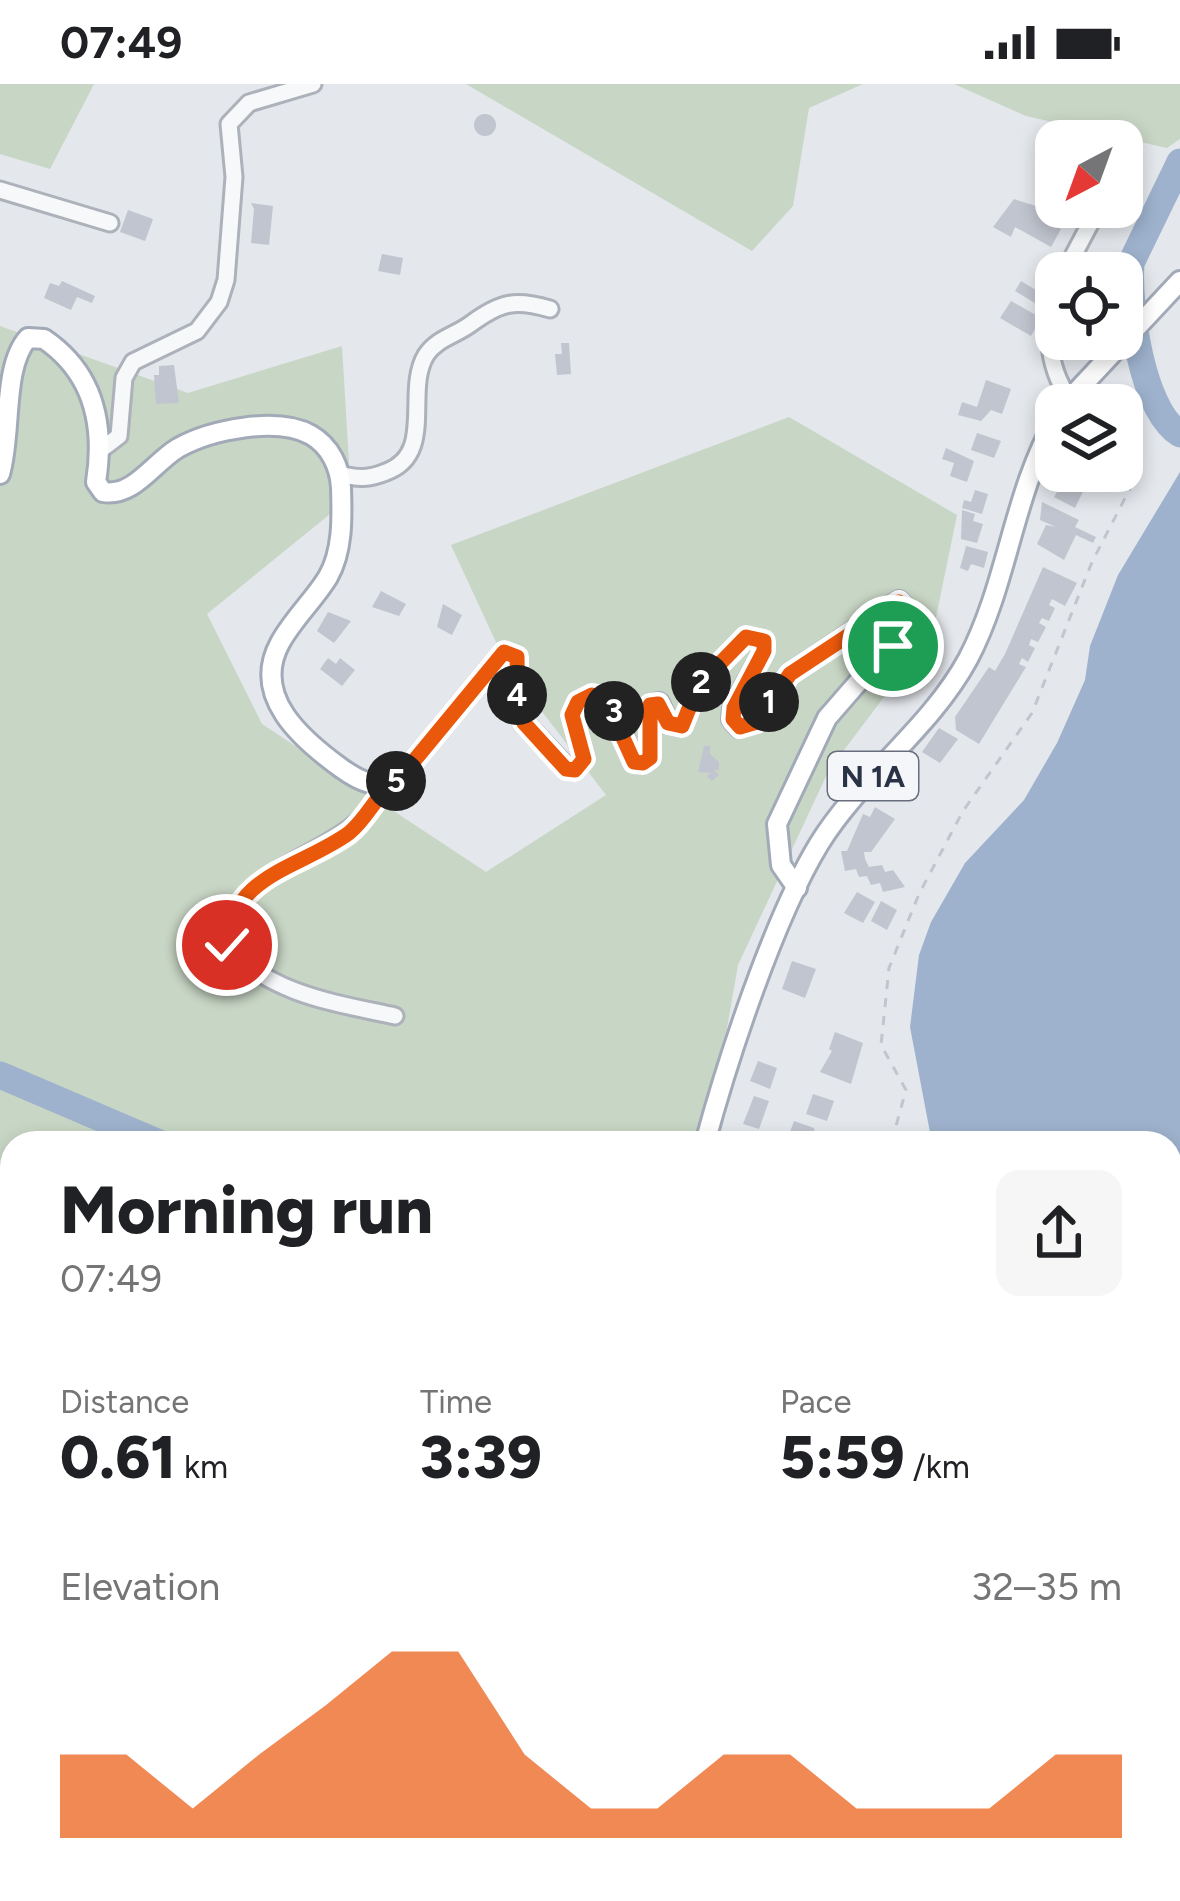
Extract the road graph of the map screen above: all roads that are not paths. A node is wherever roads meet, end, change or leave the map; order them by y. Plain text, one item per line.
1 (313, 84) edge
2 (281, 88) edge
3 (0, 190) edge
4 (110, 223) dead end
5 (1177, 284) edge
6 (550, 309) dead end
7 (1085, 384) edge
8 (102, 449) junction
9 (1035, 463) edge
10 (0, 474) edge
11 (340, 474) junction
12 (387, 786) junction
13 (797, 888) junction
14 (394, 1016) dead end
15 (709, 1131) edge

1 - 2 street
2 - 8 street
3 - 4 street
5 - 7 main road
6 - 11 street
8 - 10 main road
8 - 11 main road
9 - 13 main road, N 1A
11 - 12 main road
12 - 13 main road
12 - 14 street
13 - 15 main road, N 1A

